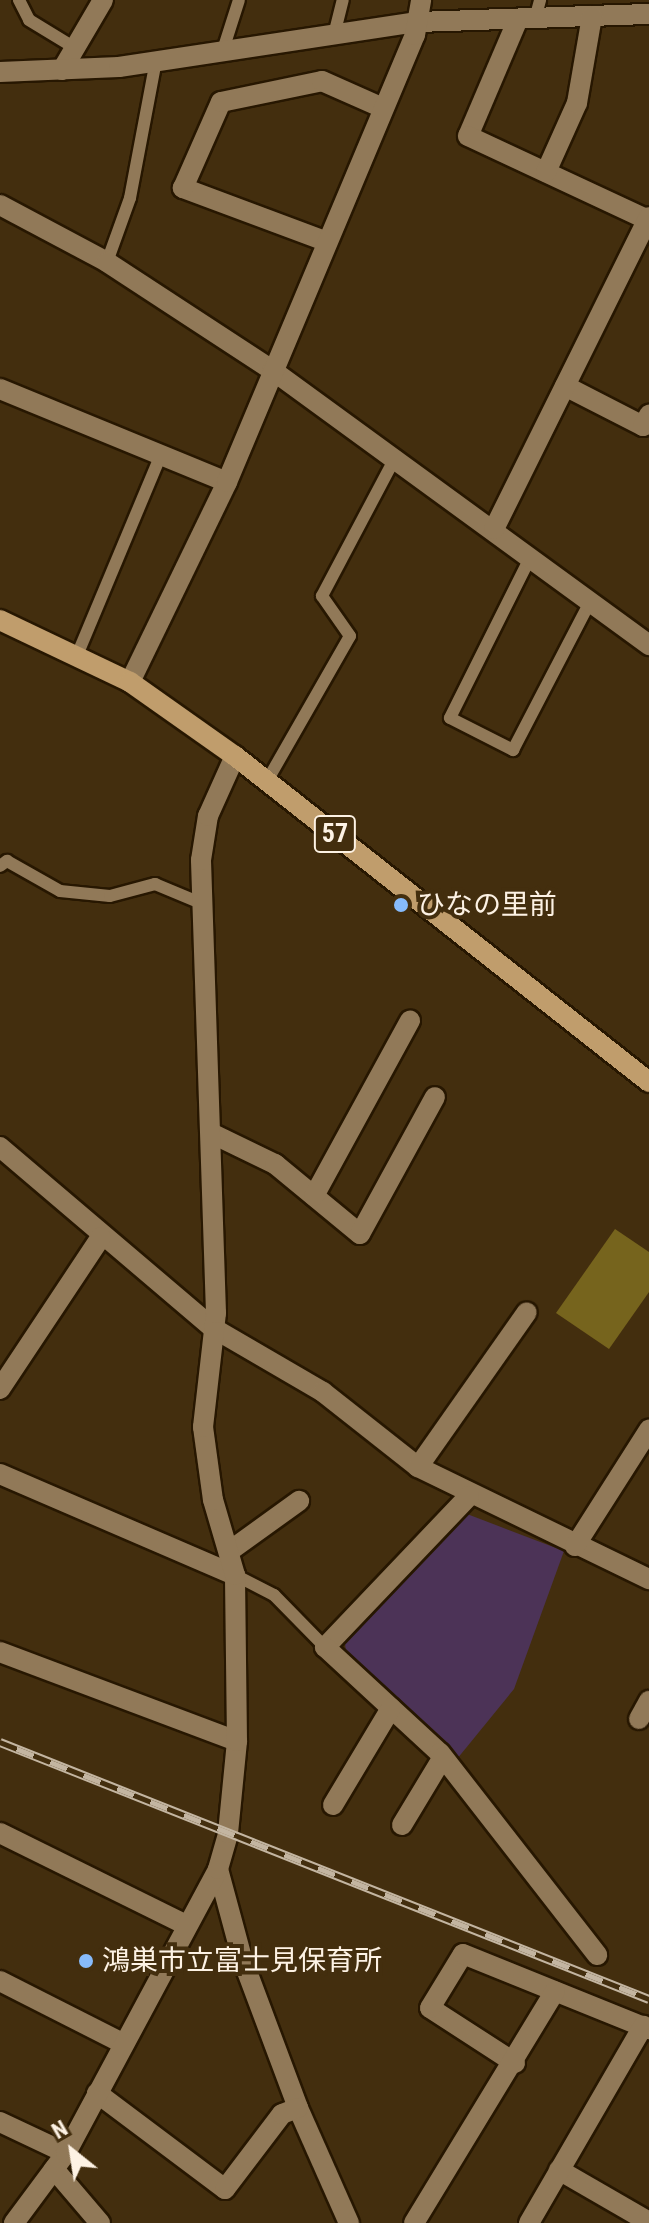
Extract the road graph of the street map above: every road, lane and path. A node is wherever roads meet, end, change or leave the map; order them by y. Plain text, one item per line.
1 (19, 0) edge
2 (103, 0) edge
3 (239, 0) edge
4 (343, 0) edge
5 (421, 0) edge
6 (531, 13) edge
7 (649, 14) edge
8 (592, 16) junction
9 (418, 22) junction
10 (335, 31) junction
11 (75, 48) junction
12 (223, 50) junction
13 (156, 61) junction
14 (62, 70) junction
15 (0, 72) edge
16 (383, 108) junction
17 (546, 172) junction
18 (0, 205) edge
19 (648, 218) edge
20 (325, 241) junction
21 (107, 262) junction
22 (272, 370) junction
23 (565, 386) junction
24 (0, 389) edge
25 (649, 415) edge
26 (161, 455) junction
27 (396, 456) junction
28 (227, 482) junction
29 (494, 529) junction
30 (531, 556) junction
31 (591, 600) junction
32 (0, 620) edge
33 (646, 635) edge
34 (78, 653) junction
35 (130, 682) junction
36 (235, 756) junction
37 (267, 781) junction
38 (0, 866) edge
39 (203, 904) junction
40 (410, 1021) dead end
41 (649, 1082) edge
42 (435, 1097) dead end
43 (215, 1135) junction
44 (0, 1147) edge
45 (314, 1196) junction
46 (101, 1237) junction
47 (527, 1312) dead end
48 (213, 1328) junction
49 (0, 1389) edge
50 (649, 1430) edge
51 (418, 1467) junction
52 (0, 1474) edge
53 (469, 1496) junction
54 (299, 1501) dead end
55 (575, 1546) junction
56 (231, 1550) junction
57 (235, 1575) junction
58 (649, 1579) edge
59 (325, 1647) junction
60 (0, 1652) edge
61 (391, 1708) junction
62 (237, 1741) junction
63 (443, 1757) junction
64 (333, 1805) dead end
65 (402, 1825) dead end
66 (0, 1833) edge
67 (218, 1869) junction
68 (184, 1924) junction
69 (597, 1955) dead end
70 (0, 1981) edge
71 (555, 1991) junction
72 (646, 2027) edge
73 (122, 2043) junction
74 (515, 2063) junction
75 (97, 2093) junction
76 (298, 2108) junction
77 (0, 2122) edge
78 (60, 2161) junction
79 (559, 2170) junction
80 (645, 2218) edge
81 (14, 2223) edge
82 (100, 2223) edge
83 (349, 2223) edge
84 (414, 2223) edge
85 (529, 2223) edge

1 - 11 lane
2 - 11 street
3 - 12 lane
4 - 10 lane
5 - 9 street
6 - 8 street
6 - 9 street
6 - 17 street
7 - 8 street
8 - 17 street
9 - 10 street
9 - 16 street
10 - 12 street
11 - 14 street
12 - 13 street
13 - 14 street
13 - 21 lane
14 - 15 street
16 - 20 street
16 - 20 street
17 - 19 street
18 - 21 street
19 - 23 street
20 - 22 street
21 - 22 street
22 - 27 street
22 - 28 street
23 - 25 street
23 - 29 street
24 - 26 street
26 - 28 street
26 - 34 lane
27 - 29 street
27 - 37 lane
28 - 35 street
29 - 30 street
30 - 31 street
30 - 31 lane
31 - 33 street
32 - 34 main road, 57
34 - 35 main road, 57
35 - 36 main road, 57
36 - 37 main road, 57
36 - 39 street
37 - 41 main road, 57
38 - 39 lane
39 - 43 street
40 - 45 street
42 - 45 street
43 - 45 street
43 - 48 street
44 - 46 street
46 - 48 street
46 - 49 street
47 - 51 street
48 - 51 street
48 - 56 street
50 - 55 street
51 - 53 street
52 - 57 street
53 - 55 street
53 - 59 street
54 - 56 street
55 - 58 street
56 - 57 street
57 - 59 lane
57 - 62 street
59 - 61 street
60 - 62 street
61 - 63 street
61 - 64 street
62 - 67 street
63 - 65 street
63 - 69 street
66 - 68 street
67 - 68 street
67 - 76 street
68 - 73 street
70 - 73 street
71 - 72 street
71 - 74 street
71 - 74 street
72 - 79 street
73 - 75 street
74 - 84 street
75 - 76 street
75 - 78 street
76 - 83 street
77 - 78 street
78 - 81 street
78 - 82 street
79 - 80 street
79 - 85 street

